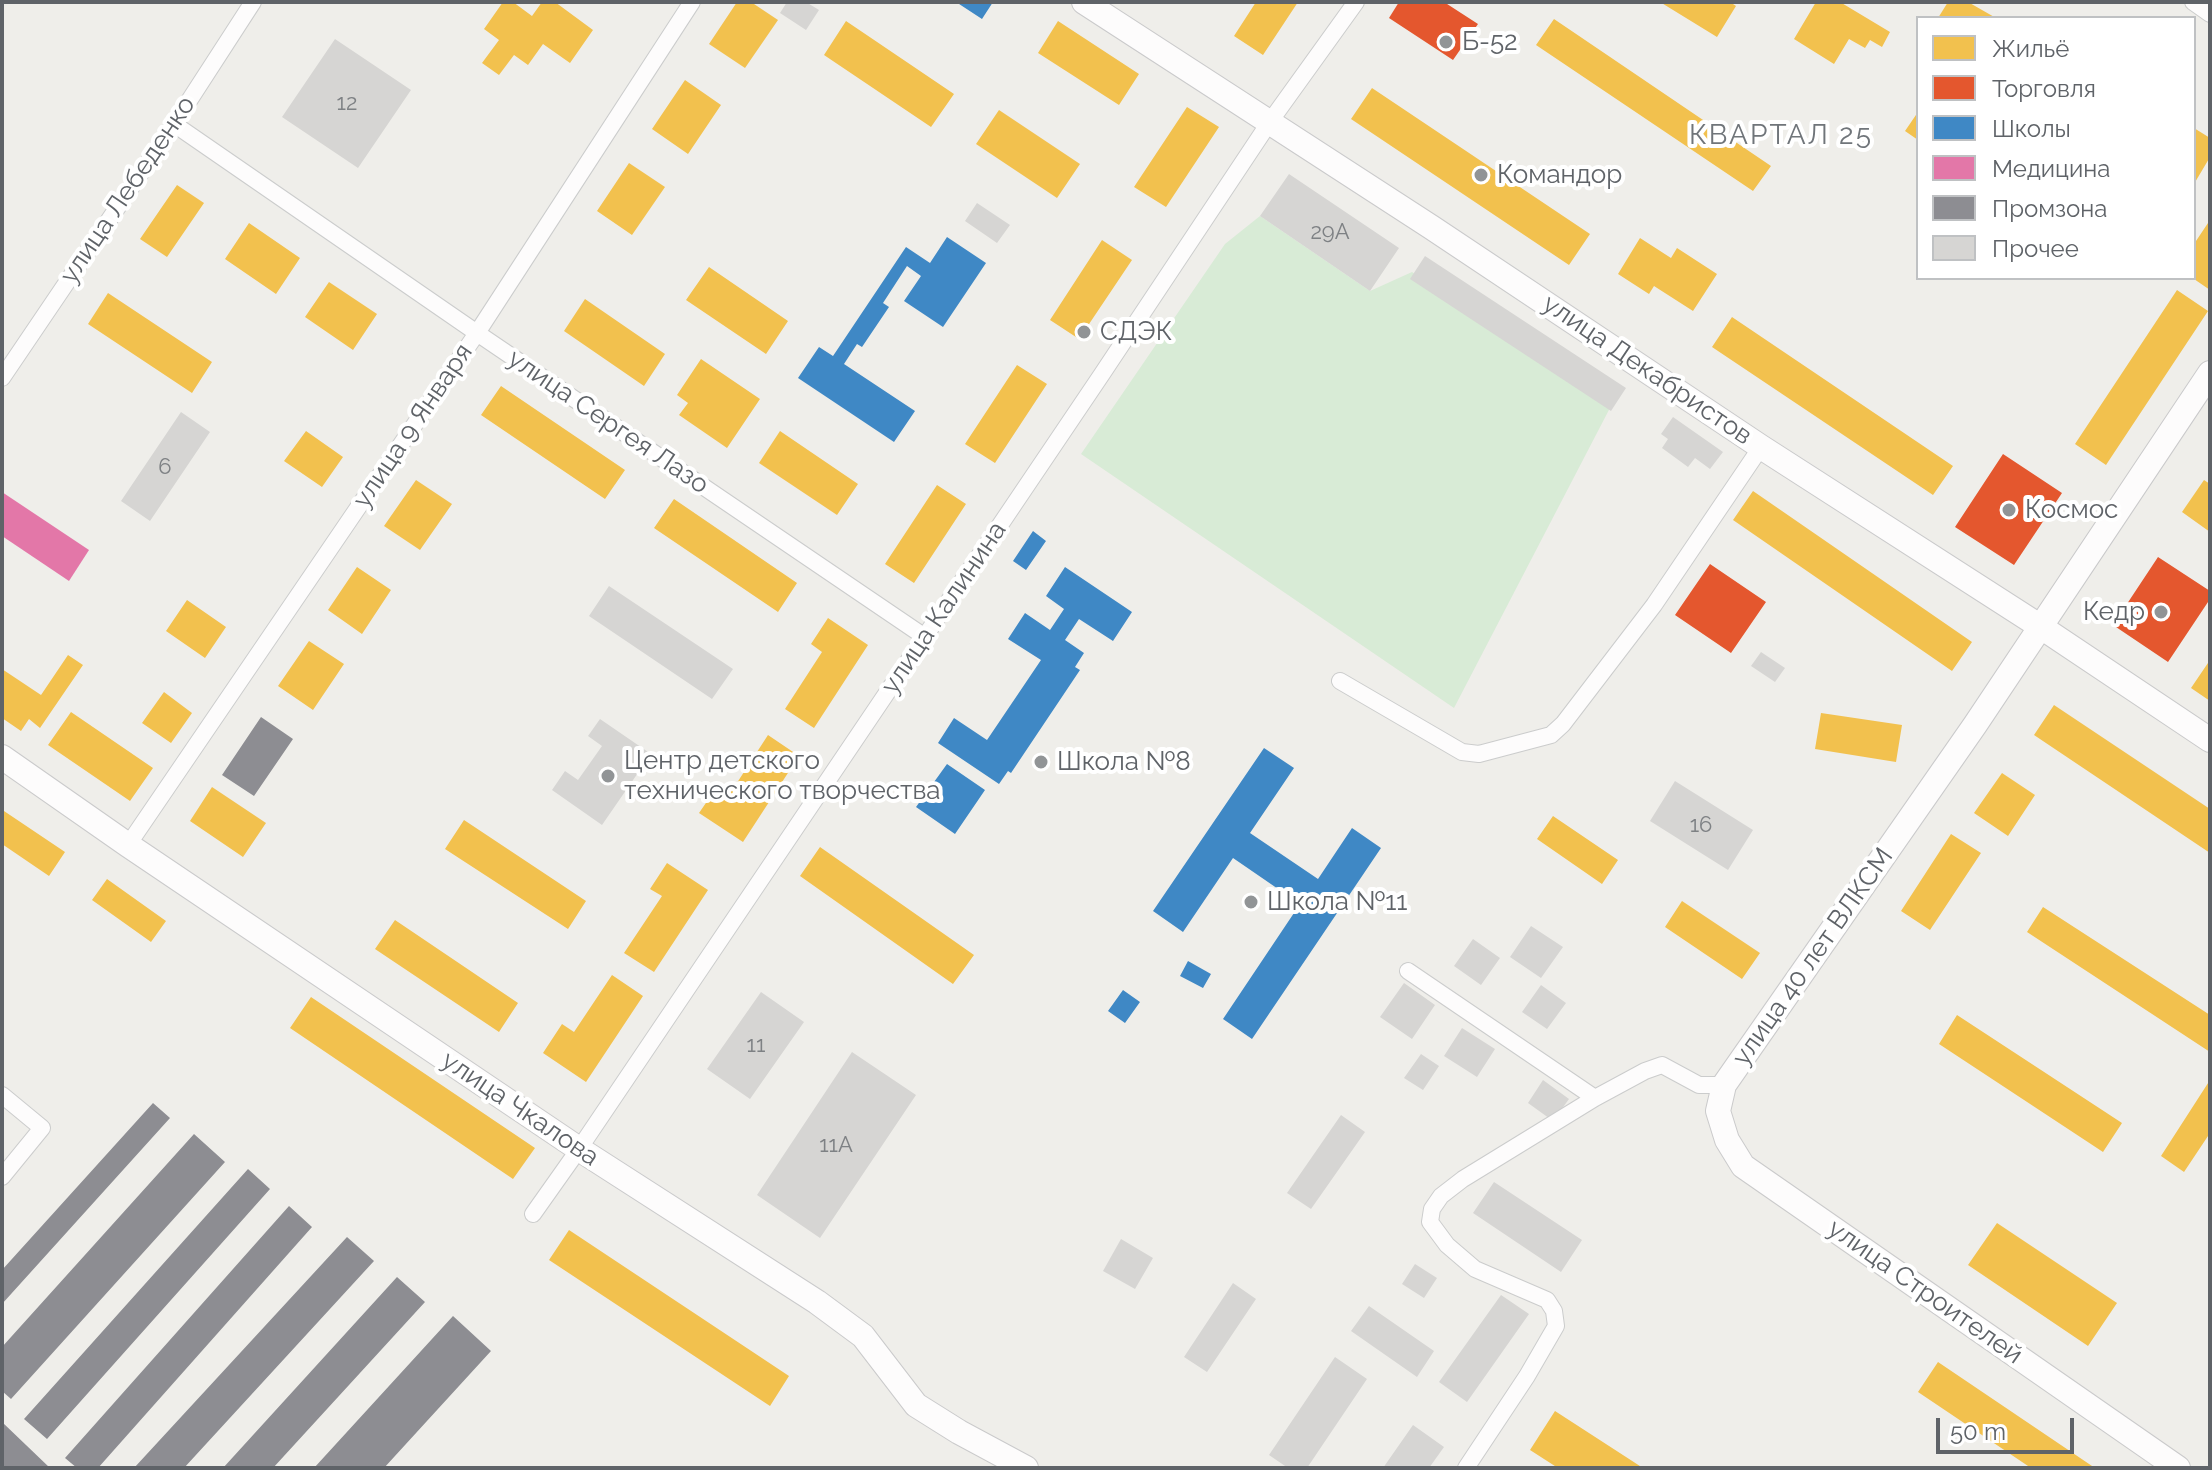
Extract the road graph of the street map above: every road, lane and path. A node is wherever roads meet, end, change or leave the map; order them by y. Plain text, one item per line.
1 (253, 2) edge
2 (692, 2) edge
3 (1084, 2) edge
4 (1356, 2) edge
5 (2193, 2) edge
6 (2210, 14) edge
7 (1269, 123) junction
8 (174, 124) junction
9 (477, 333) junction
10 (2210, 373) edge
11 (2, 378) edge
12 (1761, 447) junction
13 (2041, 627) junction
14 (925, 637) junction
15 (1340, 681) dead end
16 (2210, 740) edge
17 (2, 757) edge
18 (128, 845) junction
19 (1408, 971) dead end
20 (1724, 1085) junction
21 (2, 1095) edge
22 (1595, 1098) junction
23 (579, 1149) junction
24 (2, 1177) edge
25 (533, 1214) dead end
26 (1026, 1468) edge
27 (1466, 1468) edge
28 (2178, 1468) edge

1 - 8 street, улица Лебеденко
2 - 9 street, улица 9 Января
3 - 7 main road, улица Декабристов
4 - 7 street, улица Калинина
5 - 6 street
7 - 12 main road, улица Декабристов
7 - 14 street, улица Калинина
8 - 9 street, улица Сергея Лазо
8 - 11 street, улица Лебеденко
9 - 14 street, улица Сергея Лазо
9 - 18 street, улица 9 Января
10 - 13 main road, улица 40 лет ВЛКСМ
12 - 13 main road, улица Декабристов
12 - 15 street
13 - 16 main road, улица Декабристов
13 - 20 main road, улица 40 лет ВЛКСМ
14 - 23 street, улица Калинина
17 - 18 main road, улица Чкалова
18 - 23 main road, улица Чкалова
19 - 22 street
20 - 22 street, улица 40 лет ВЛКСМ
20 - 28 main road, улица Строителей
21 - 24 street
22 - 27 street, улица 40 лет ВЛКСМ
23 - 25 street, улица Калинина
23 - 26 main road, улица Чкалова

